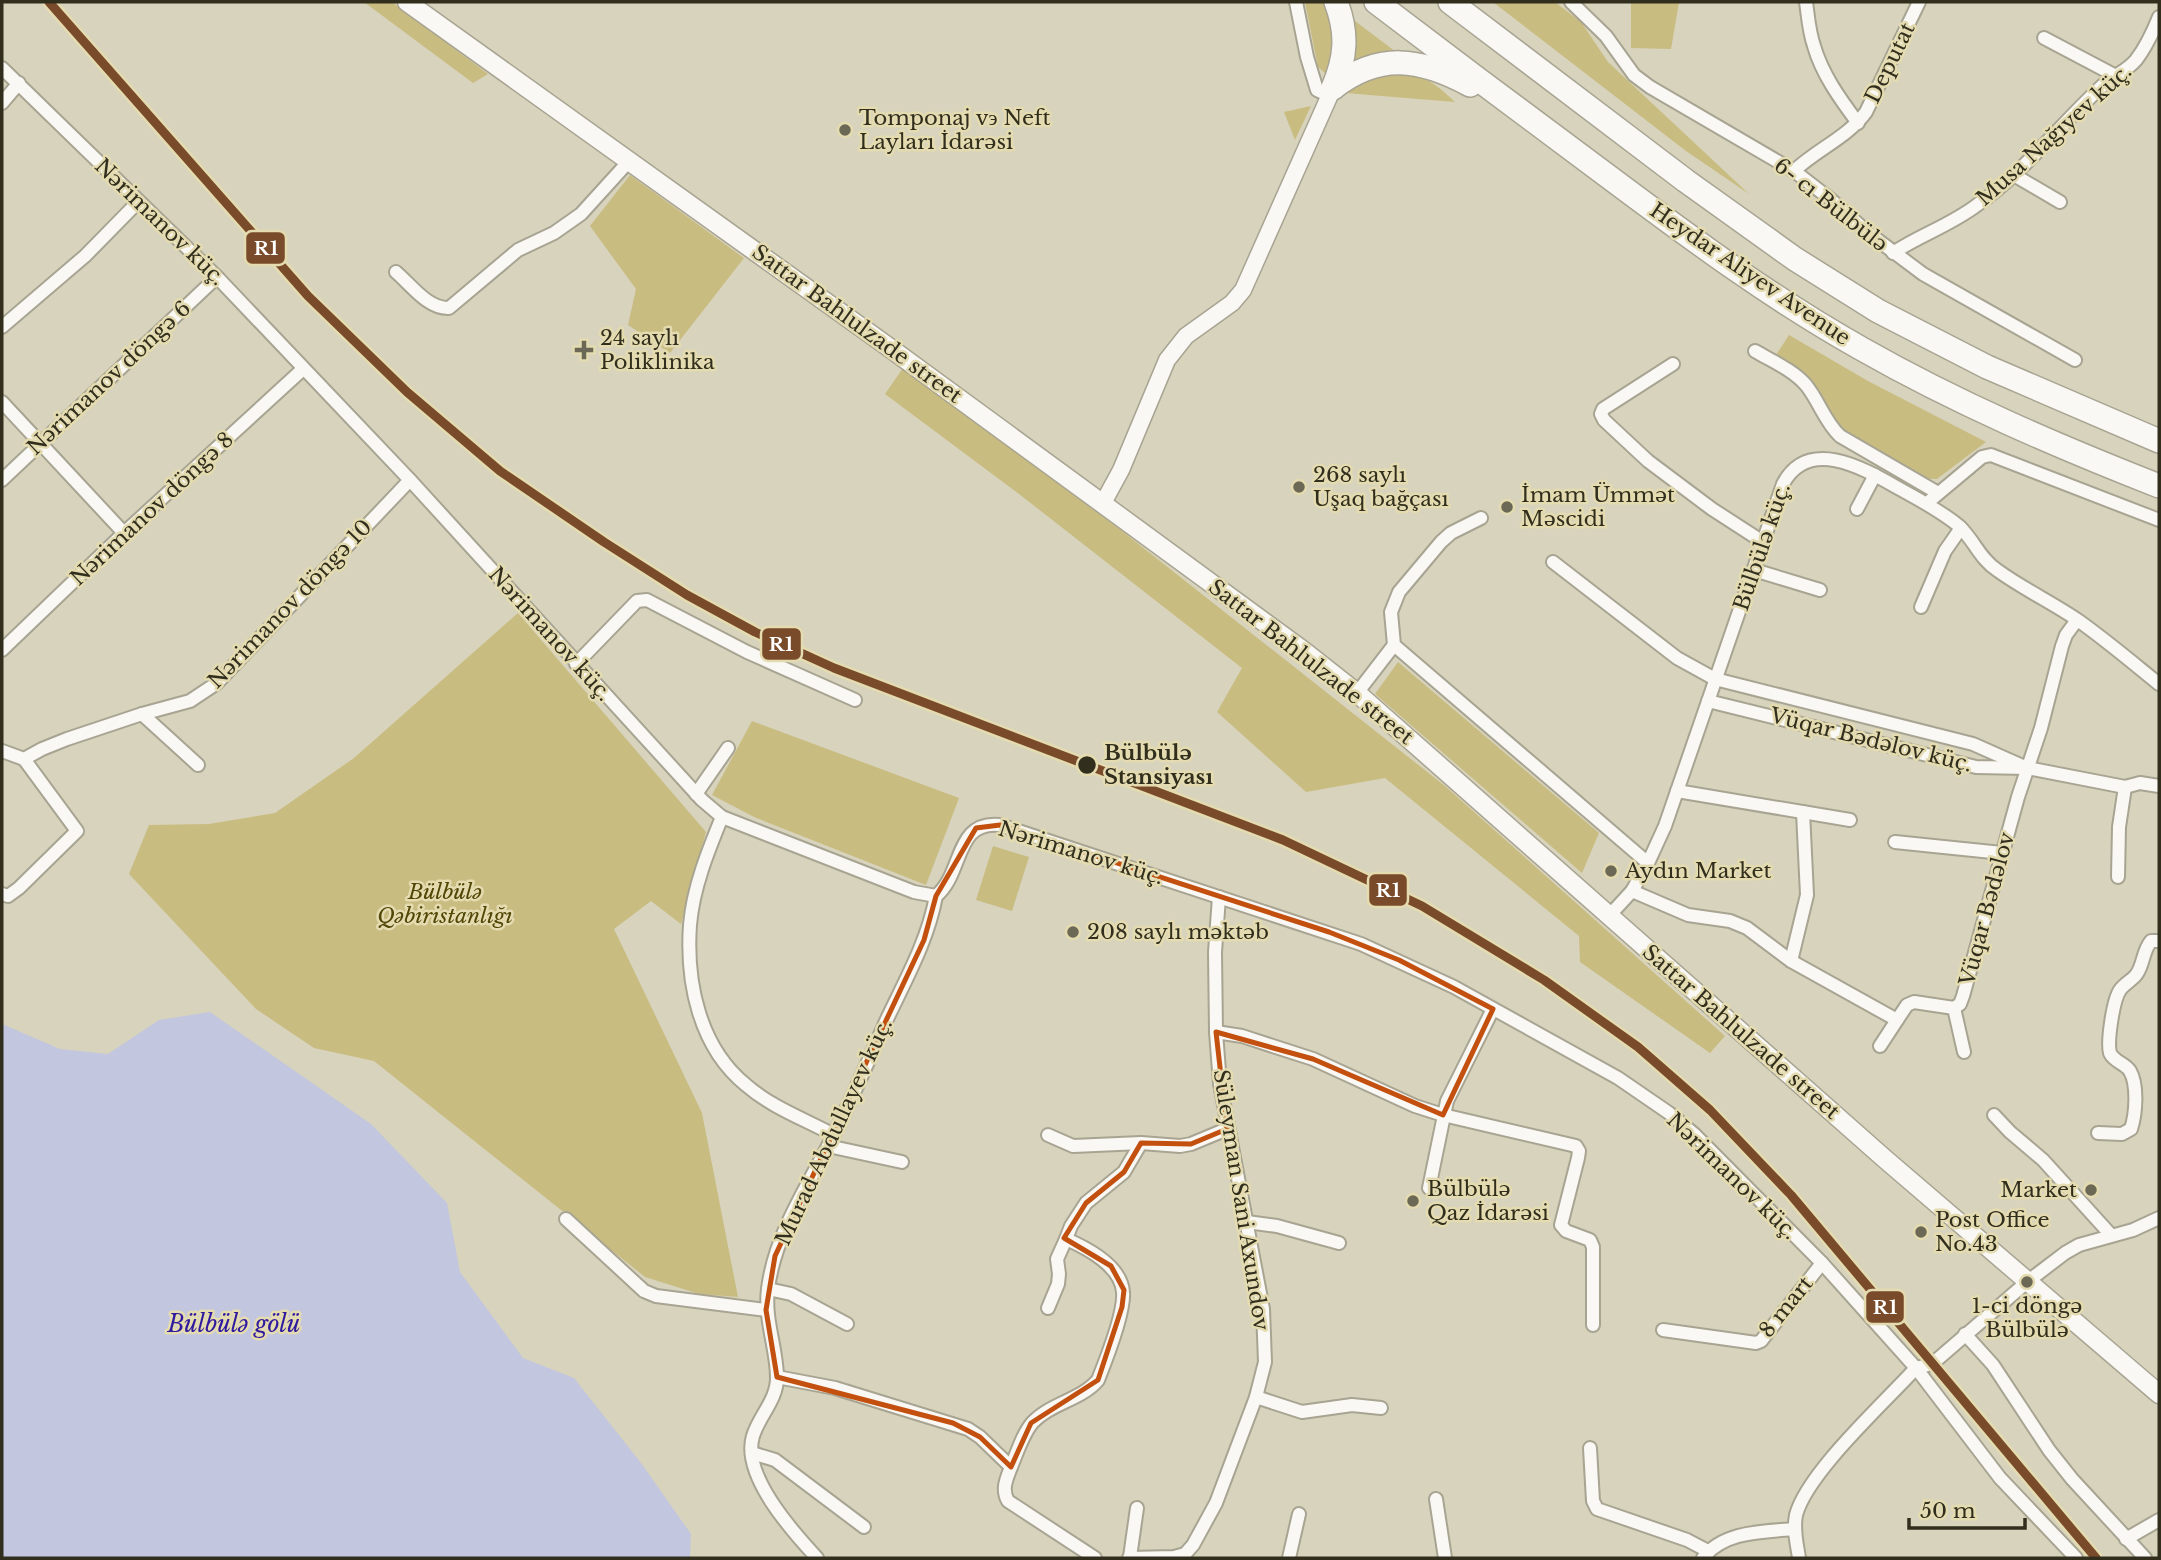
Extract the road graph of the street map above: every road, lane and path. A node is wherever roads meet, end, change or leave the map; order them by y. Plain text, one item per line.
1 (1296, 2) edge
2 (1336, 2) edge
3 (1376, 2) edge
4 (1450, 2) edge
5 (1571, 2) edge
6 (1805, 2) edge
7 (1919, 2) edge
8 (416, 4) edge
9 (2159, 17) edge
10 (2044, 38) dead end
11 (2, 68) edge
12 (2116, 76) junction
13 (19, 83) junction
14 (1331, 92) junction
15 (2, 103) edge
16 (1532, 120) junction
17 (1858, 122) junction
18 (630, 160) junction
19 (1794, 171) junction
20 (2014, 175) junction
21 (138, 202) junction
22 (2060, 202) dead end
23 (1893, 253) junction
24 (396, 272) dead end
25 (217, 277) junction
26 (2, 327) edge
27 (1755, 351) dead end
28 (2075, 360) dead end
29 (1673, 364) dead end
30 (303, 369) junction
31 (2, 402) edge
32 (2159, 441) edge
33 (39, 442) junction
34 (1875, 475) junction
35 (2, 480) edge
36 (410, 480) junction
37 (2159, 486) edge
38 (1938, 493) junction
39 (1103, 503) junction
40 (1927, 503) junction
41 (1857, 509) dead end
42 (1481, 518) dead end
43 (2159, 520) edge
44 (1961, 528) junction
45 (124, 533) junction
46 (1763, 542) junction
47 (1553, 562) dead end
48 (1754, 570) junction
49 (1820, 590) dead end
50 (1921, 607) dead end
51 (2077, 620) junction
52 (1394, 645) junction
53 (2, 650) edge
54 (576, 664) junction
55 (1715, 679) junction
56 (2159, 684) edge
57 (1357, 693) junction
58 (855, 700) dead end
59 (1708, 701) junction
60 (142, 714) junction
61 (728, 748) dead end
62 (2, 751) edge
63 (24, 759) junction
64 (198, 765) dead end
65 (2027, 768) junction
66 (2159, 786) edge
67 (2125, 787) junction
68 (1677, 791) junction
69 (696, 794) junction
70 (1803, 811) junction
71 (722, 817) junction
72 (1850, 820) dead end
73 (1895, 842) dead end
74 (2003, 853) junction
75 (1648, 863) junction
76 (2118, 877) dead end
77 (1632, 891) junction
78 (2, 894) edge
79 (936, 896) junction
80 (1219, 897) junction
81 (1609, 916) junction
82 (2159, 941) edge
83 (1791, 961) junction
84 (1954, 1008) junction
85 (1493, 1009) junction
86 (1897, 1020) junction
87 (1216, 1032) junction
88 (1880, 1046) dead end
89 (1964, 1052) dead end
90 (1443, 1115) junction
91 (1994, 1115) dead end
92 (1227, 1129) junction
93 (2098, 1133) dead end
94 (1048, 1135) dead end
95 (831, 1140) junction
96 (1141, 1143) junction
97 (902, 1161) dead end
98 (1429, 1188) dead end
99 (2159, 1218) edge
100 (566, 1219) dead end
101 (1247, 1222) junction
102 (2111, 1235) junction
103 (1066, 1239) junction
104 (1339, 1243) dead end
105 (1822, 1264) junction
106 (2027, 1282) junction
107 (768, 1289) junction
108 (1048, 1307) dead end
109 (766, 1310) junction
110 (847, 1324) dead end
111 (1593, 1325) dead end
112 (1663, 1329) dead end
113 (1965, 1334) junction
114 (1916, 1368) junction
115 (777, 1377) junction
116 (2159, 1394) edge
117 (1256, 1397) junction
118 (1381, 1408) dead end
119 (1590, 1448) dead end
120 (752, 1453) junction
121 (1011, 1466) junction
122 (1436, 1499) dead end
123 (1137, 1508) dead end
124 (1299, 1514) dead end
125 (2159, 1520) edge
126 (864, 1527) dead end
127 (1794, 1529) junction
128 (2126, 1539) junction
129 (1706, 1555) edge
130 (1130, 1557) edge
131 (817, 1558) edge
132 (1095, 1558) edge
133 (1289, 1558) edge
134 (1445, 1558) edge
135 (1799, 1558) edge
136 (2076, 1558) edge
137 (2145, 1558) edge

1 - 14 street
2 - 14 highway
3 - 16 highway, Heydar Aliyev Avenue
4 - 32 highway, Heydar Aliyev Avenue
5 - 19 street, 6- cı Bülbülə
6 - 17 street, Deputat
7 - 17 street, Deputat
8 - 18 main road, Sattar Bahlulzade street
9 - 12 street, Musa Nağıyev küç.
10 - 12 street
11 - 13 street, Nərimanov küç.
12 - 20 street, Musa Nağıyev küç.
13 - 15 street
13 - 21 street, Nərimanov küç.
14 - 16 highway
14 - 39 street
16 - 37 highway, Heydar Aliyev Avenue
17 - 19 street, Deputat
18 - 24 street
18 - 39 main road, Sattar Bahlulzade street
19 - 23 street, 6- cı Bülbülə
20 - 22 street
20 - 23 street, Musa Nağıyev küç.
21 - 25 street, Nərimanov küç.
21 - 26 street
23 - 28 street, 6- cı Bülbülə
25 - 30 street, Nərimanov küç.
25 - 33 street, Nərimanov döngə 6
27 - 38 street
29 - 46 street
30 - 36 street, Nərimanov küç.
30 - 45 street, Nərimanov döngə 8
31 - 33 street
33 - 35 street, Nərimanov döngə 6
33 - 45 street
34 - 40 street, Bülbülə küç.
34 - 41 street
34 - 46 street, Bülbülə küç.
36 - 54 street, Nərimanov küç.
36 - 60 street, Nərimanov döngə 10
38 - 40 street
38 - 43 street
39 - 57 main road, Sattar Bahlulzade street
40 - 44 street, Bülbülə küç.
42 - 52 street
44 - 50 street
44 - 51 street, Bülbülə küç.
45 - 53 street, Nərimanov döngə 8
46 - 48 street, Bülbülə küç.
47 - 55 street
48 - 49 street
48 - 55 street, Bülbülə küç.
51 - 56 street, Bülbülə küç.
51 - 65 street, Vüqar Bədəlov
52 - 57 street
52 - 75 street
54 - 58 street
54 - 69 street, Nərimanov küç.
55 - 59 street, Bülbülə küç.
55 - 65 street
57 - 81 main road, Sattar Bahlulzade street
59 - 65 street, Vüqar Bədəlov küç.
59 - 68 street, Bülbülə küç.
60 - 63 street, Nərimanov döngə 10
60 - 64 street
61 - 69 street
62 - 63 street
63 - 78 street
65 - 67 street, Vüqar Bədəlov küç.
65 - 74 street, Vüqar Bədəlov
66 - 67 street, Vüqar Bədəlov küç.
67 - 76 street
68 - 70 street
68 - 75 street, Bülbülə küç.
69 - 71 street, Nərimanov küç.
70 - 72 street
70 - 83 street
71 - 79 street, Nərimanov küç.
71 - 95 street
73 - 74 street
74 - 84 street, Vüqar Bədəlov
75 - 77 street, Bülbülə küç.
77 - 81 street, Bülbülə küç.
77 - 83 street
79 - 80 street, Nərimanov küç.
79 - 95 street, Murad Abdullayev küç.
80 - 85 street, Nərimanov küç.
80 - 87 street, Süleyman Sani Axundov
81 - 106 main road, Sattar Bahlulzade street
82 - 93 street
83 - 86 street
84 - 86 street, Vüqar Bədəlov
84 - 89 street
85 - 90 street
85 - 105 street, Nərimanov küç.
86 - 88 street
87 - 90 street
87 - 92 street, Süleyman Sani Axundov
90 - 98 street
90 - 111 street
91 - 102 street
92 - 96 street
92 - 101 street, Süleyman Sani Axundov
94 - 96 street
95 - 97 street
95 - 107 street, Murad Abdullayev küç.
96 - 103 street
99 - 102 street
100 - 109 street
101 - 104 street
101 - 117 street, Süleyman Sani Axundov
102 - 106 street
103 - 108 street
103 - 121 street
105 - 112 street, 8 mart
105 - 114 street, Nərimanov küç.
106 - 113 street
106 - 116 main road, Sattar Bahlulzade street
107 - 109 street, Murad Abdullayev küç.
107 - 110 street
109 - 115 street, Murad Abdullayev küç.
113 - 114 street
113 - 128 street
114 - 127 street
114 - 136 street, Nərimanov küç.
115 - 120 street, Murad Abdullayev küç.
115 - 121 street
117 - 118 street
117 - 130 street, Süleyman Sani Axundov
119 - 129 street
120 - 126 street
120 - 131 street
121 - 132 street
122 - 134 street
123 - 130 street
124 - 133 street
125 - 128 street
127 - 129 street
127 - 135 street
128 - 137 street

